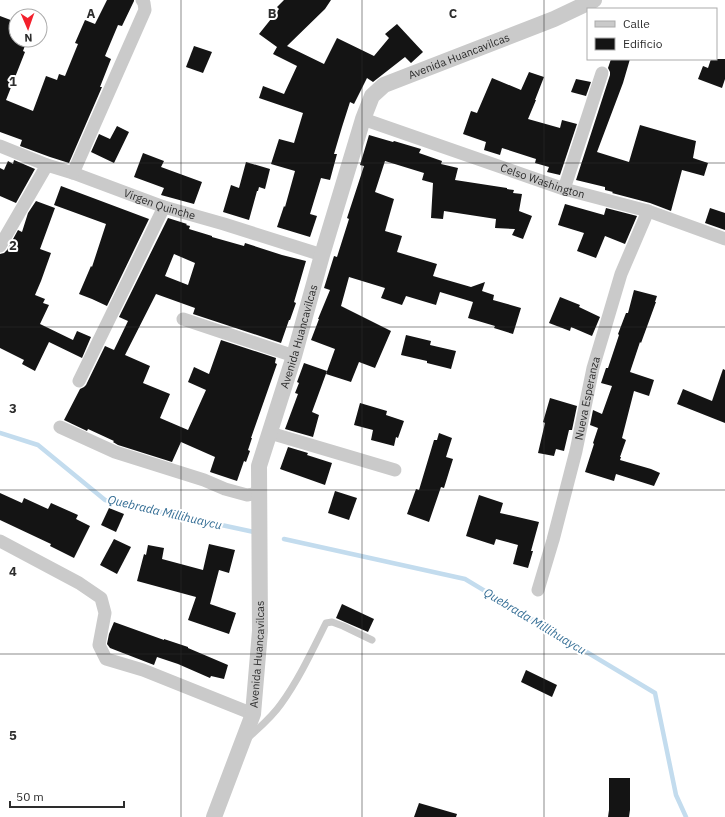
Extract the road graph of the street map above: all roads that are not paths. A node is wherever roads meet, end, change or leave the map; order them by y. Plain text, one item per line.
1 (142, 0) edge
2 (594, 0) edge
3 (602, 73) dead end
4 (362, 119) junction
5 (0, 146) edge
6 (47, 165) junction
7 (73, 173) junction
8 (564, 189) junction
9 (164, 207) junction
10 (648, 211) junction
11 (725, 239) edge
12 (0, 246) edge
13 (322, 255) junction
14 (183, 319) dead end
15 (294, 356) junction
16 (79, 381) dead end
17 (60, 427) dead end
18 (270, 433) junction
19 (395, 470) dead end
20 (259, 493) junction
21 (0, 541) edge
22 (538, 590) dead end
23 (372, 640) dead end
24 (253, 714) junction
25 (242, 742) junction
26 (214, 817) edge

1 - 7 street
2 - 4 street, Avenida Huancavilcas
3 - 8 street
4 - 8 street, Celso Washington
4 - 13 street, Avenida Huancavilcas
5 - 6 street, Virgen Quinche
6 - 7 street, Virgen Quinche
6 - 12 street
7 - 9 street, Virgen Quinche
8 - 10 street, Celso Washington
9 - 13 street, Virgen Quinche
9 - 16 street
10 - 11 street, Celso Washington
10 - 22 street, Nueva Esperanza
13 - 15 street, Avenida Huancavilcas
14 - 15 street
15 - 18 street, Avenida Huancavilcas
17 - 20 street
18 - 19 street
18 - 20 street, Avenida Huancavilcas
20 - 24 street, Avenida Huancavilcas
21 - 24 street
23 - 25 lane
24 - 25 street, Avenida Huancavilcas
25 - 26 street, Avenida Huancavilcas

